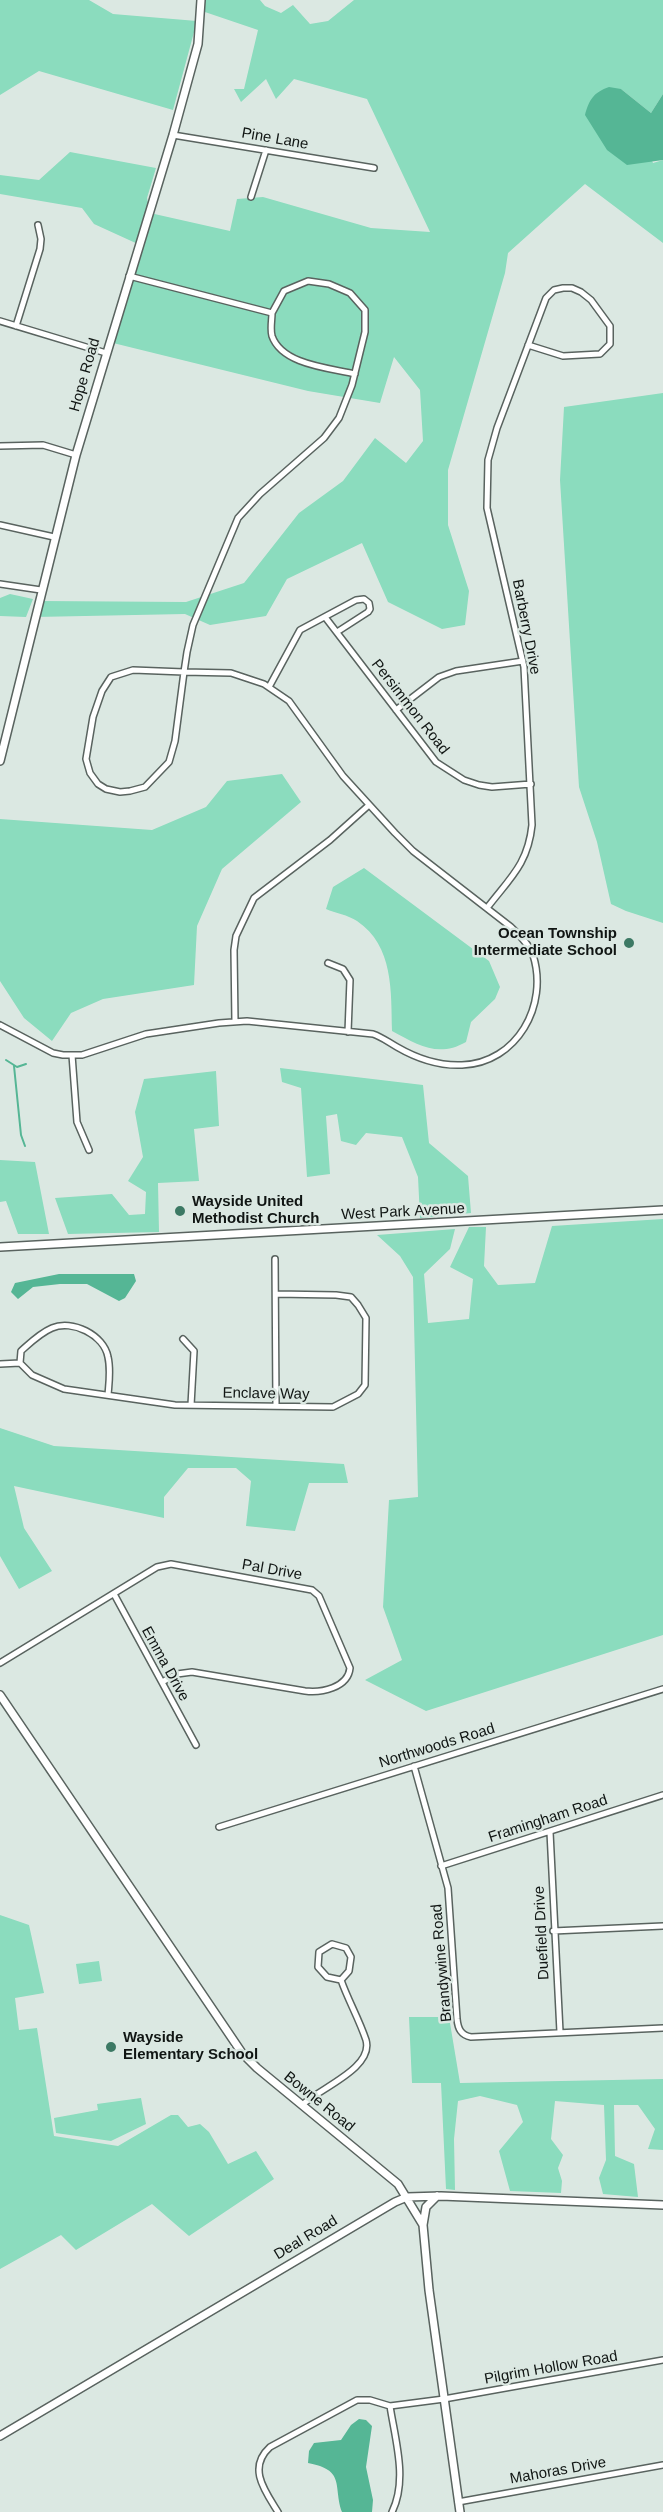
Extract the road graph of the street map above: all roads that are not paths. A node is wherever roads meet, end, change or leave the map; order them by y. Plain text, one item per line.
1 (201, 0) edge
2 (173, 135) junction
3 (266, 150) junction
4 (374, 168) dead end
5 (251, 197) dead end
6 (38, 225) dead end
7 (129, 276) junction
8 (272, 313) junction
9 (0, 321) edge
10 (16, 326) junction
11 (528, 345) junction
12 (106, 352) junction
13 (355, 374) junction
14 (0, 446) edge
15 (76, 454) junction
16 (0, 525) edge
17 (54, 537) junction
18 (0, 584) edge
19 (41, 591) junction
20 (325, 617) junction
21 (337, 632) junction
22 (523, 661) junction
23 (184, 672) junction
24 (269, 687) junction
25 (396, 710) junction
26 (0, 760) edge
27 (531, 784) junction
28 (369, 805) junction
29 (487, 908) junction
30 (328, 963) dead end
31 (235, 1022) junction
32 (0, 1025) edge
33 (348, 1032) junction
34 (72, 1055) junction
35 (89, 1150) dead end
36 (663, 1210) edge
37 (0, 1247) edge
38 (275, 1259) dead end
39 (276, 1294) junction
40 (183, 1339) dead end
41 (20, 1363) junction
42 (0, 1364) edge
43 (108, 1395) junction
44 (191, 1405) junction
45 (276, 1405) junction
46 (114, 1594) junction
47 (0, 1663) edge
48 (162, 1682) junction
49 (663, 1689) edge
50 (0, 1695) edge
51 (196, 1745) dead end
52 (414, 1766) junction
53 (663, 1795) edge
54 (219, 1827) dead end
55 (550, 1832) junction
56 (441, 1866) junction
57 (663, 1926) edge
58 (554, 1931) junction
59 (341, 1980) junction
60 (663, 2028) edge
61 (560, 2032) junction
62 (302, 2105) junction
63 (437, 2196) junction
64 (407, 2197) junction
65 (663, 2205) edge
66 (423, 2225) junction
67 (663, 2360) edge
68 (444, 2399) junction
69 (390, 2406) junction
70 (0, 2436) edge
71 (663, 2464) edge
72 (458, 2502) junction
73 (278, 2512) edge
74 (392, 2512) edge
75 (460, 2512) edge

1 - 2 street, Hope Road
2 - 3 street, Pine Lane
2 - 7 street, Hope Road
3 - 4 street, Pine Lane
3 - 5 street
6 - 10 street
7 - 8 street
7 - 12 street, Hope Road
8 - 13 street
8 - 13 street
9 - 10 street
10 - 12 street
11 - 11 street, Barberry Drive
11 - 22 street, Barberry Drive
12 - 15 street, Hope Road
13 - 23 street
14 - 15 street
15 - 17 street, Hope Road
16 - 17 street
17 - 19 street, Hope Road
18 - 19 street
19 - 26 street, Hope Road
20 - 21 street, Persimmon Road
20 - 21 street
20 - 24 street
21 - 25 street, Persimmon Road
22 - 25 street
22 - 27 street, Barberry Drive
23 - 23 street
23 - 24 street
24 - 28 street
25 - 27 street, Persimmon Road
27 - 29 street, Barberry Drive
28 - 29 street
28 - 31 street
29 - 33 street
30 - 33 street
31 - 33 street
31 - 34 street
32 - 34 street
34 - 35 street
36 - 37 street, West Park Avenue
38 - 39 street
39 - 45 street
39 - 45 street, Enclave Way
40 - 44 street
41 - 42 street
41 - 43 street, Enclave Way
41 - 43 street
43 - 44 street, Enclave Way
44 - 45 street, Enclave Way
46 - 47 street, Pal Drive
46 - 48 street, Emma Drive
46 - 48 street, Pal Drive
48 - 51 street, Emma Drive
49 - 52 street, Northwoods Road
50 - 62 street, Bowne Road
52 - 54 street, Northwoods Road
52 - 56 street, Brandywine Road
53 - 55 street, Framingham Road
55 - 56 street, Framingham Road
55 - 58 street, Duefield Drive
56 - 61 street, Brandywine Road
57 - 58 street
58 - 61 street, Duefield Drive
59 - 59 street
59 - 62 street
60 - 61 street, Brandywine Road
62 - 64 street, Bowne Road
63 - 64 street, Deal Road
63 - 65 street, Deal Road
63 - 66 street
64 - 66 street, Bowne Road
64 - 70 street, Deal Road
66 - 68 street, Bowne Road
67 - 68 street, Pilgrim Hollow Road
68 - 69 street, Pilgrim Hollow Road
68 - 72 street, Bowne Road
69 - 73 street, Pilgrim Hollow Road
69 - 74 street
71 - 72 street, Mahoras Drive
72 - 75 street, Bowne Road

